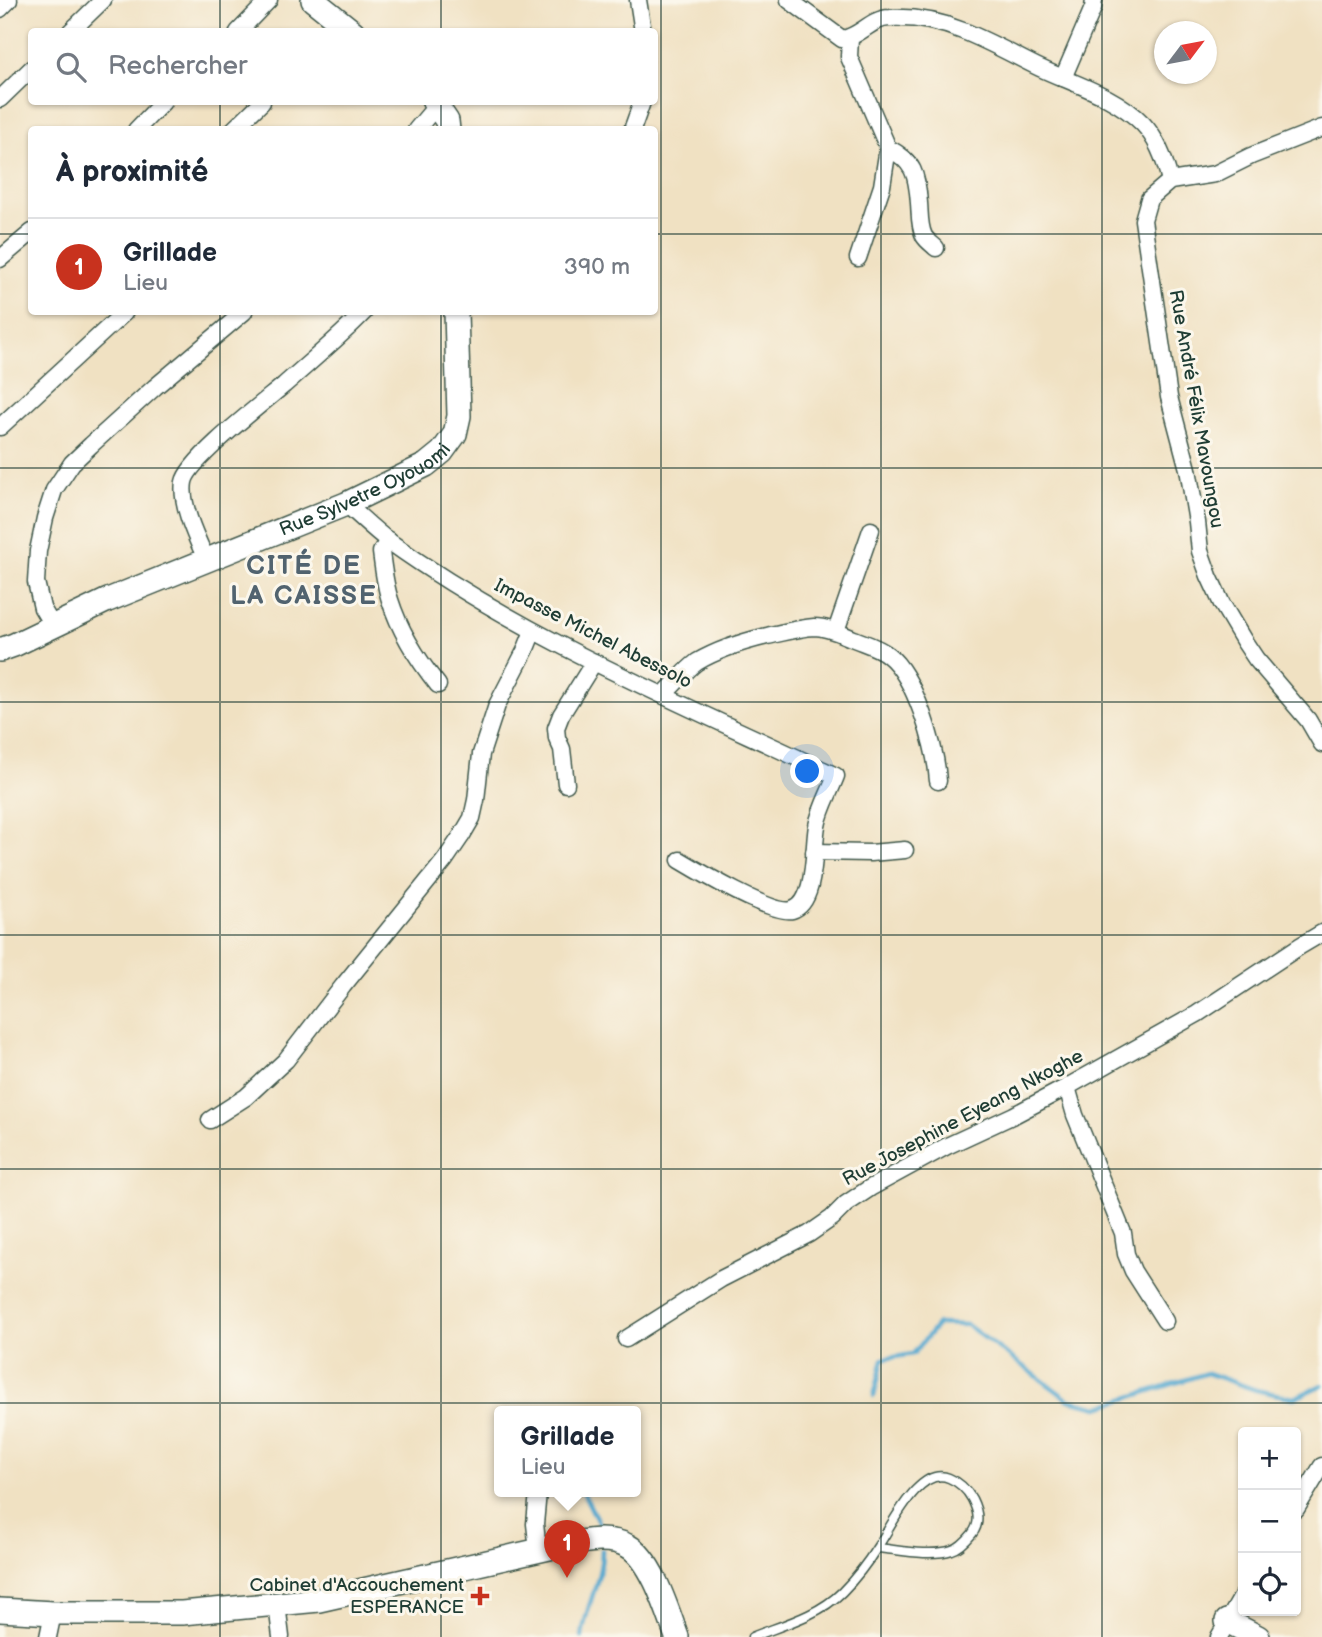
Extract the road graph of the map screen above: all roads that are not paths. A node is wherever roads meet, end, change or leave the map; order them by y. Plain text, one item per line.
1 (9, 0) edge
2 (103, 0) edge
3 (269, 0) edge
4 (313, 0) edge
5 (638, 0) edge
6 (789, 0) edge
7 (1094, 0) edge
8 (0, 9) edge
9 (73, 28) edge
10 (242, 28) edge
11 (348, 28) edge
12 (642, 28) edge
13 (850, 38) junction
14 (28, 72) edge
15 (1063, 78) junction
16 (0, 99) edge
17 (160, 105) edge
18 (258, 105) edge
19 (434, 105) edge
20 (436, 105) edge
21 (641, 105) edge
22 (140, 126) edge
23 (237, 126) edge
24 (419, 126) edge
25 (448, 126) edge
26 (633, 126) edge
27 (1322, 128) edge
28 (888, 148) junction
29 (1170, 181) junction
30 (28, 235) edge
31 (936, 248) dead end
32 (858, 258) dead end
33 (0, 259) edge
34 (122, 315) edge
35 (240, 315) edge
36 (361, 315) edge
37 (456, 315) edge
38 (0, 427) edge
39 (346, 504) junction
40 (871, 530) dead end
41 (388, 540) junction
42 (206, 559) junction
43 (52, 625) junction
44 (533, 631) junction
45 (836, 631) junction
46 (0, 650) edge
47 (594, 662) junction
48 (438, 685) dead end
49 (663, 695) junction
50 (1322, 744) edge
51 (938, 781) dead end
52 (566, 784) dead end
53 (905, 850) dead end
54 (814, 852) junction
55 (680, 860) dead end
56 (1322, 933) edge
57 (1067, 1087) junction
58 (210, 1120) dead end
59 (1165, 1321) dead end
60 (626, 1339) dead end
61 (1322, 1466) edge
62 (538, 1497) edge
63 (1301, 1501) edge
64 (878, 1548) junction
65 (538, 1550) junction
66 (277, 1604) junction
67 (1238, 1604) edge
68 (0, 1610) edge
69 (53, 1614) junction
70 (1223, 1629) edge
71 (48, 1637) edge
72 (281, 1637) edge
73 (677, 1637) edge
74 (752, 1637) edge
75 (1258, 1637) edge

1 - 8 street
2 - 9 street
3 - 10 street
4 - 11 street
5 - 12 street
6 - 13 street
7 - 15 street
13 - 15 street
13 - 28 street
14 - 16 street
15 - 29 street
17 - 22 street
18 - 23 street
19 - 24 street
20 - 25 street
21 - 26 street
27 - 29 street
28 - 31 street
28 - 32 street
29 - 50 street, Rue André Félix Mavoungou
30 - 33 street
34 - 38 street
35 - 43 street
36 - 42 street
37 - 39 street, Rue Sylvetre Oyouomi
39 - 41 street, Impasse Michel Abessolo
39 - 42 street, Rue Sylvetre Oyouomi
40 - 45 street
41 - 44 street, Impasse Michel Abessolo
41 - 48 street
42 - 43 street, Rue Sylvetre Oyouomi
43 - 46 street, Rue Sylvetre Oyouomi
44 - 47 street, Impasse Michel Abessolo
44 - 58 street
45 - 49 street
45 - 51 street
47 - 49 street, Impasse Michel Abessolo
47 - 52 street
49 - 54 street, Impasse Michel Abessolo
53 - 54 street
54 - 55 street
56 - 57 street, Rue Josephine Eyeang Nkoghe
57 - 59 street
57 - 60 street, Rue Josephine Eyeang Nkoghe
61 - 63 street
62 - 65 street
64 - 64 lane
64 - 74 lane
65 - 66 street
65 - 73 street
66 - 69 street
66 - 72 street
67 - 70 street
68 - 69 street
69 - 71 street
70 - 75 street

